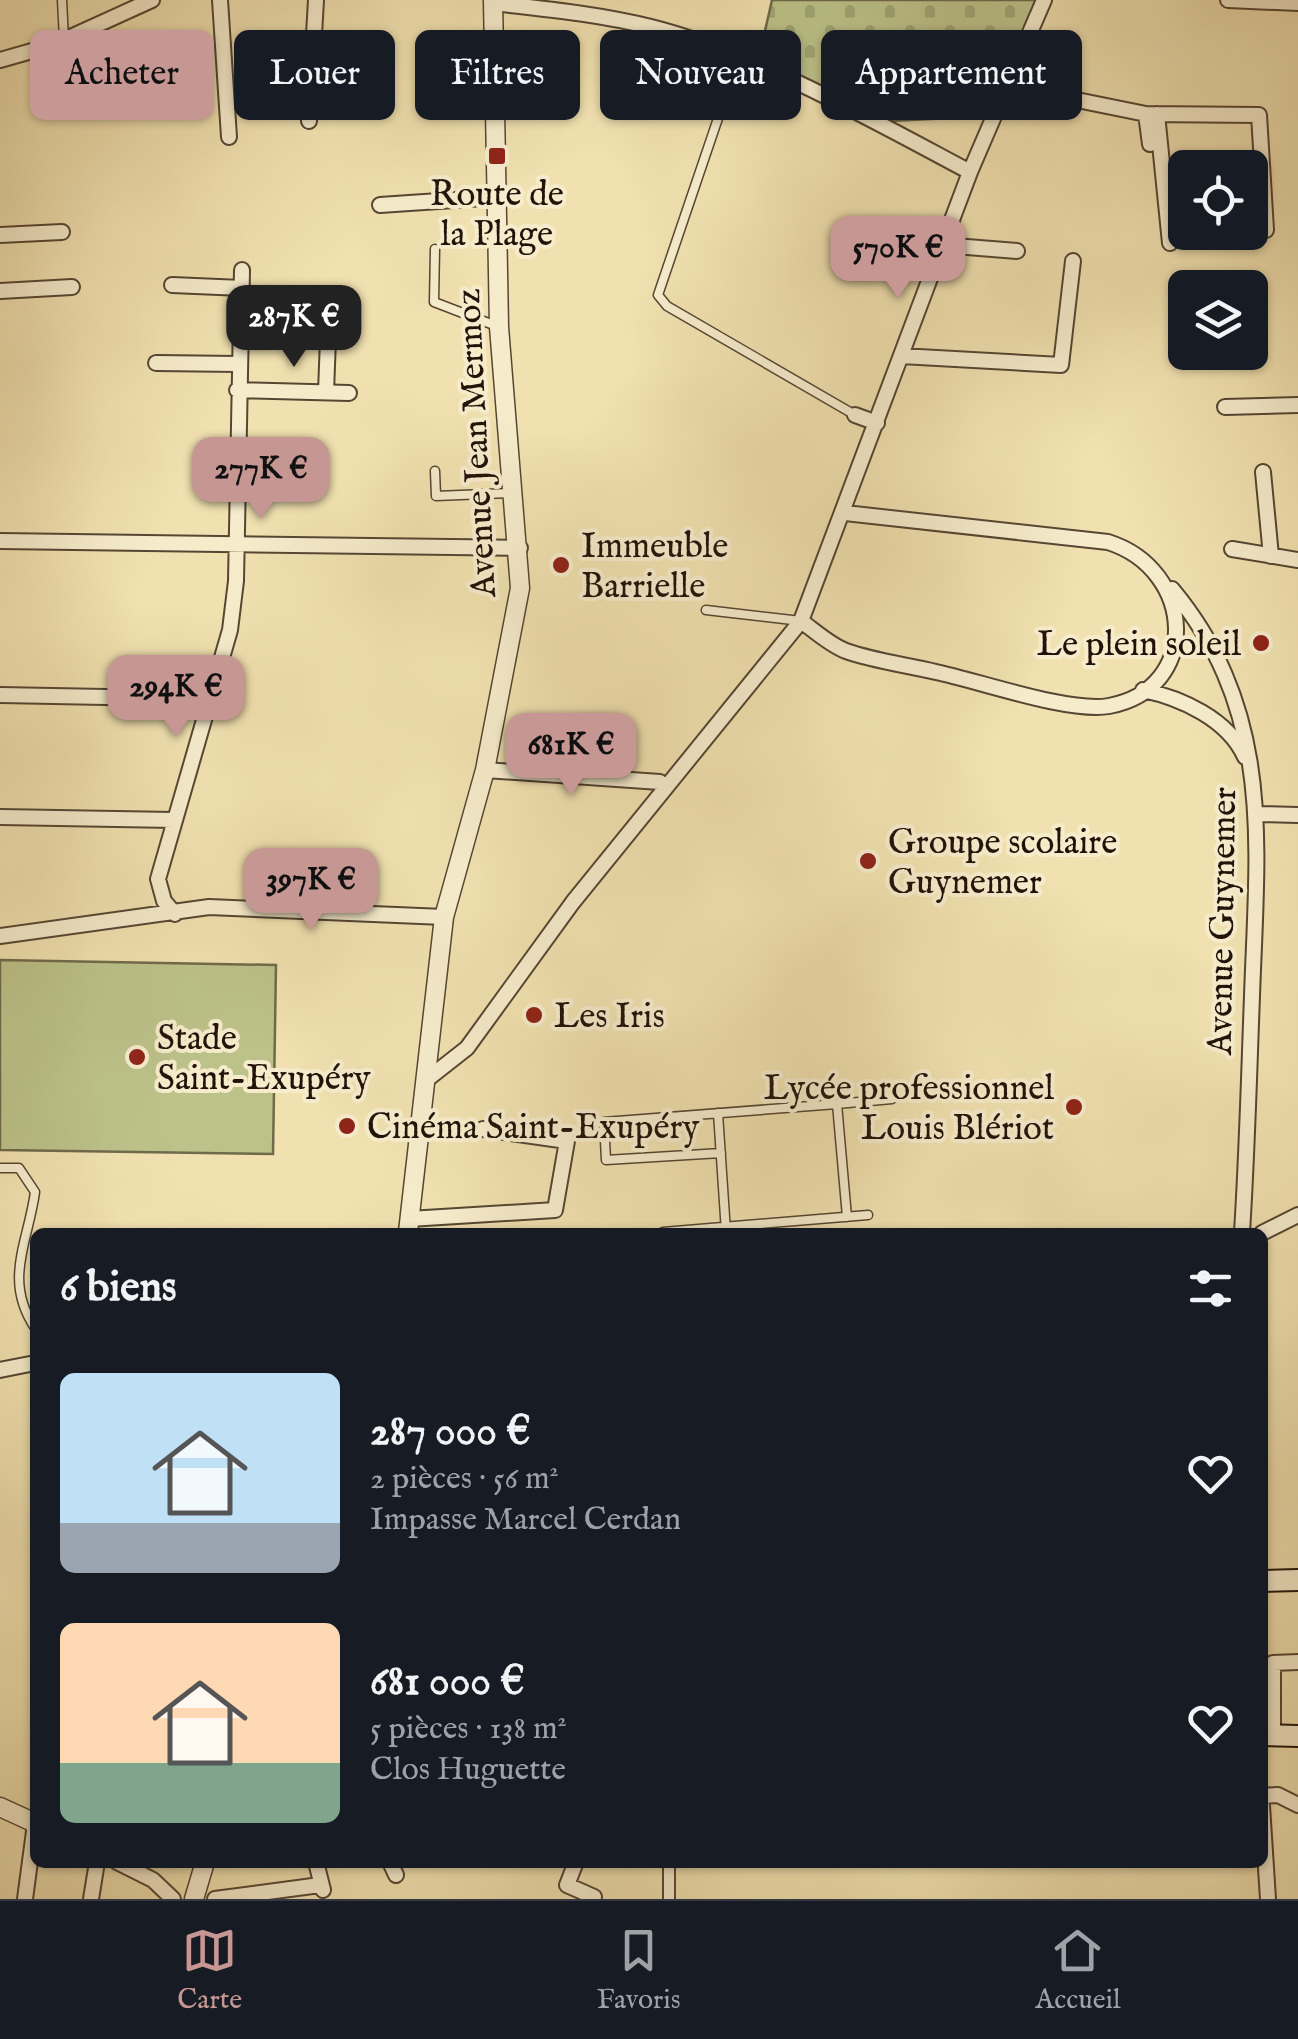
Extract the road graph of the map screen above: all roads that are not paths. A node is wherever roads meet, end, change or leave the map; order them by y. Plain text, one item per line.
1 (62, 0) edge
2 (152, 0) edge
3 (220, 0) edge
4 (316, 0) edge
5 (1044, 0) edge
6 (1228, 0) edge
7 (493, 1) edge
8 (1298, 3) edge
9 (64, 30) edge
10 (86, 30) edge
11 (660, 30) edge
12 (1031, 30) edge
13 (30, 51) edge
14 (0, 60) edge
15 (801, 89) edge
16 (1082, 101) edge
17 (1152, 114) junction
18 (718, 120) edge
19 (993, 120) edge
20 (309, 121) dead end
21 (229, 137) dead end
22 (1150, 144) dead end
23 (1261, 150) edge
24 (970, 172) junction
25 (498, 197) junction
26 (380, 205) dead end
27 (1168, 229) edge
28 (62, 232) dead end
29 (0, 235) edge
30 (942, 246) junction
31 (435, 249) dead end
32 (1017, 251) dead end
33 (1073, 261) dead end
34 (242, 270) dead end
35 (172, 285) dead end
36 (72, 287) dead end
37 (242, 288) junction
38 (0, 291) edge
39 (499, 327) junction
40 (328, 339) dead end
41 (901, 356) junction
42 (156, 363) dead end
43 (238, 364) junction
44 (237, 390) junction
45 (326, 392) junction
46 (348, 393) dead end
47 (1298, 405) edge
48 (1226, 407) dead end
49 (854, 415) joint
50 (877, 423) junction
51 (434, 471) dead end
52 (1263, 472) dead end
53 (515, 493) junction
54 (845, 513) junction
55 (0, 540) edge
56 (237, 544) junction
57 (520, 548) junction
58 (1232, 549) dead end
59 (1271, 556) junction
60 (1298, 560) edge
61 (1160, 575) junction
62 (706, 610) dead end
63 (801, 622) junction
64 (1143, 690) junction
65 (0, 696) edge
66 (211, 699) junction
67 (485, 770) junction
68 (1254, 776) junction
69 (660, 782) dead end
70 (1258, 814) junction
71 (1298, 815) edge
72 (0, 817) edge
73 (174, 820) junction
74 (175, 914) junction
75 (444, 916) junction
76 (0, 936) edge
77 (425, 1081) junction
78 (892, 1099) dead end
79 (837, 1104) junction
80 (718, 1113) junction
81 (482, 1129) dead end
82 (720, 1153) junction
83 (0, 1168) edge
84 (868, 1215) dead end
85 (1296, 1216) edge
86 (846, 1217) junction
87 (409, 1226) edge
88 (726, 1228) edge
89 (744, 1228) edge
90 (1242, 1228) edge
91 (1268, 1229) edge
92 (30, 1321) edge
93 (30, 1365) edge
94 (0, 1370) edge
95 (1298, 1580) edge
96 (1268, 1581) edge
97 (1298, 1662) edge
98 (1268, 1663) edge
99 (1268, 1735) edge
100 (1298, 1736) edge
101 (1268, 1796) edge
102 (1298, 1805) edge
103 (0, 1808) edge
104 (30, 1821) edge
105 (30, 1861) edge
106 (96, 1868) edge
107 (129, 1868) edge
108 (203, 1868) edge
109 (317, 1868) edge
110 (573, 1868) edge
111 (669, 1868) edge
112 (1266, 1868) edge
113 (594, 1897) edge
114 (225, 1898) edge
115 (25, 1899) edge
116 (92, 1899) edge
117 (172, 1899) edge
118 (194, 1899) edge
119 (669, 1899) edge
120 (1268, 1899) edge

1 - 9 lane
2 - 10 street
3 - 21 street
4 - 20 street
5 - 12 street
6 - 8 street
7 - 11 street
7 - 25 street, Avenue Jean Mermoz
13 - 14 street
15 - 24 street
16 - 17 street
17 - 22 street
17 - 23 street
17 - 27 street
18 - 49 lane
19 - 24 street
24 - 30 street
25 - 26 street
25 - 39 street, Avenue Jean Mermoz
28 - 29 street
30 - 32 street
30 - 41 street
31 - 39 lane
33 - 41 street
34 - 37 street
35 - 37 street
36 - 38 street
37 - 43 street
39 - 53 street, Avenue Jean Mermoz
40 - 45 street
41 - 50 street
42 - 43 street
43 - 44 street
44 - 45 street
44 - 56 street
45 - 46 street
47 - 48 street
49 - 50 street
50 - 54 street
51 - 53 lane
52 - 59 street
53 - 57 street, Avenue Jean Mermoz
54 - 61 street, Avenue Guynemer
54 - 63 street
55 - 56 street
56 - 57 street
56 - 66 street
57 - 67 street, Avenue Jean Mermoz
58 - 59 street
59 - 60 street
61 - 64 street
61 - 68 street, Avenue Guynemer
62 - 63 lane
63 - 64 street
63 - 77 street
64 - 68 street
65 - 66 street
66 - 73 street
67 - 69 street
67 - 75 street, Avenue Jean Mermoz
68 - 70 street, Avenue Guynemer
70 - 71 street
70 - 90 street, Avenue Guynemer
72 - 73 street
73 - 74 street
74 - 75 street
74 - 76 street
75 - 77 street, Avenue Jean Mermoz
77 - 87 street, Avenue Jean Mermoz
78 - 79 lane
79 - 80 lane
79 - 86 lane
80 - 82 lane
80 - 82 lane
81 - 87 street
82 - 88 lane
83 - 92 lane
84 - 86 lane
85 - 91 street
86 - 89 lane
93 - 94 street
95 - 96 main road
97 - 98 street
98 - 99 street
99 - 100 main road
101 - 102 street
103 - 104 street
105 - 115 street
106 - 116 street
107 - 117 street
108 - 118 street
109 - 114 street
110 - 113 street
111 - 119 street
112 - 120 street

